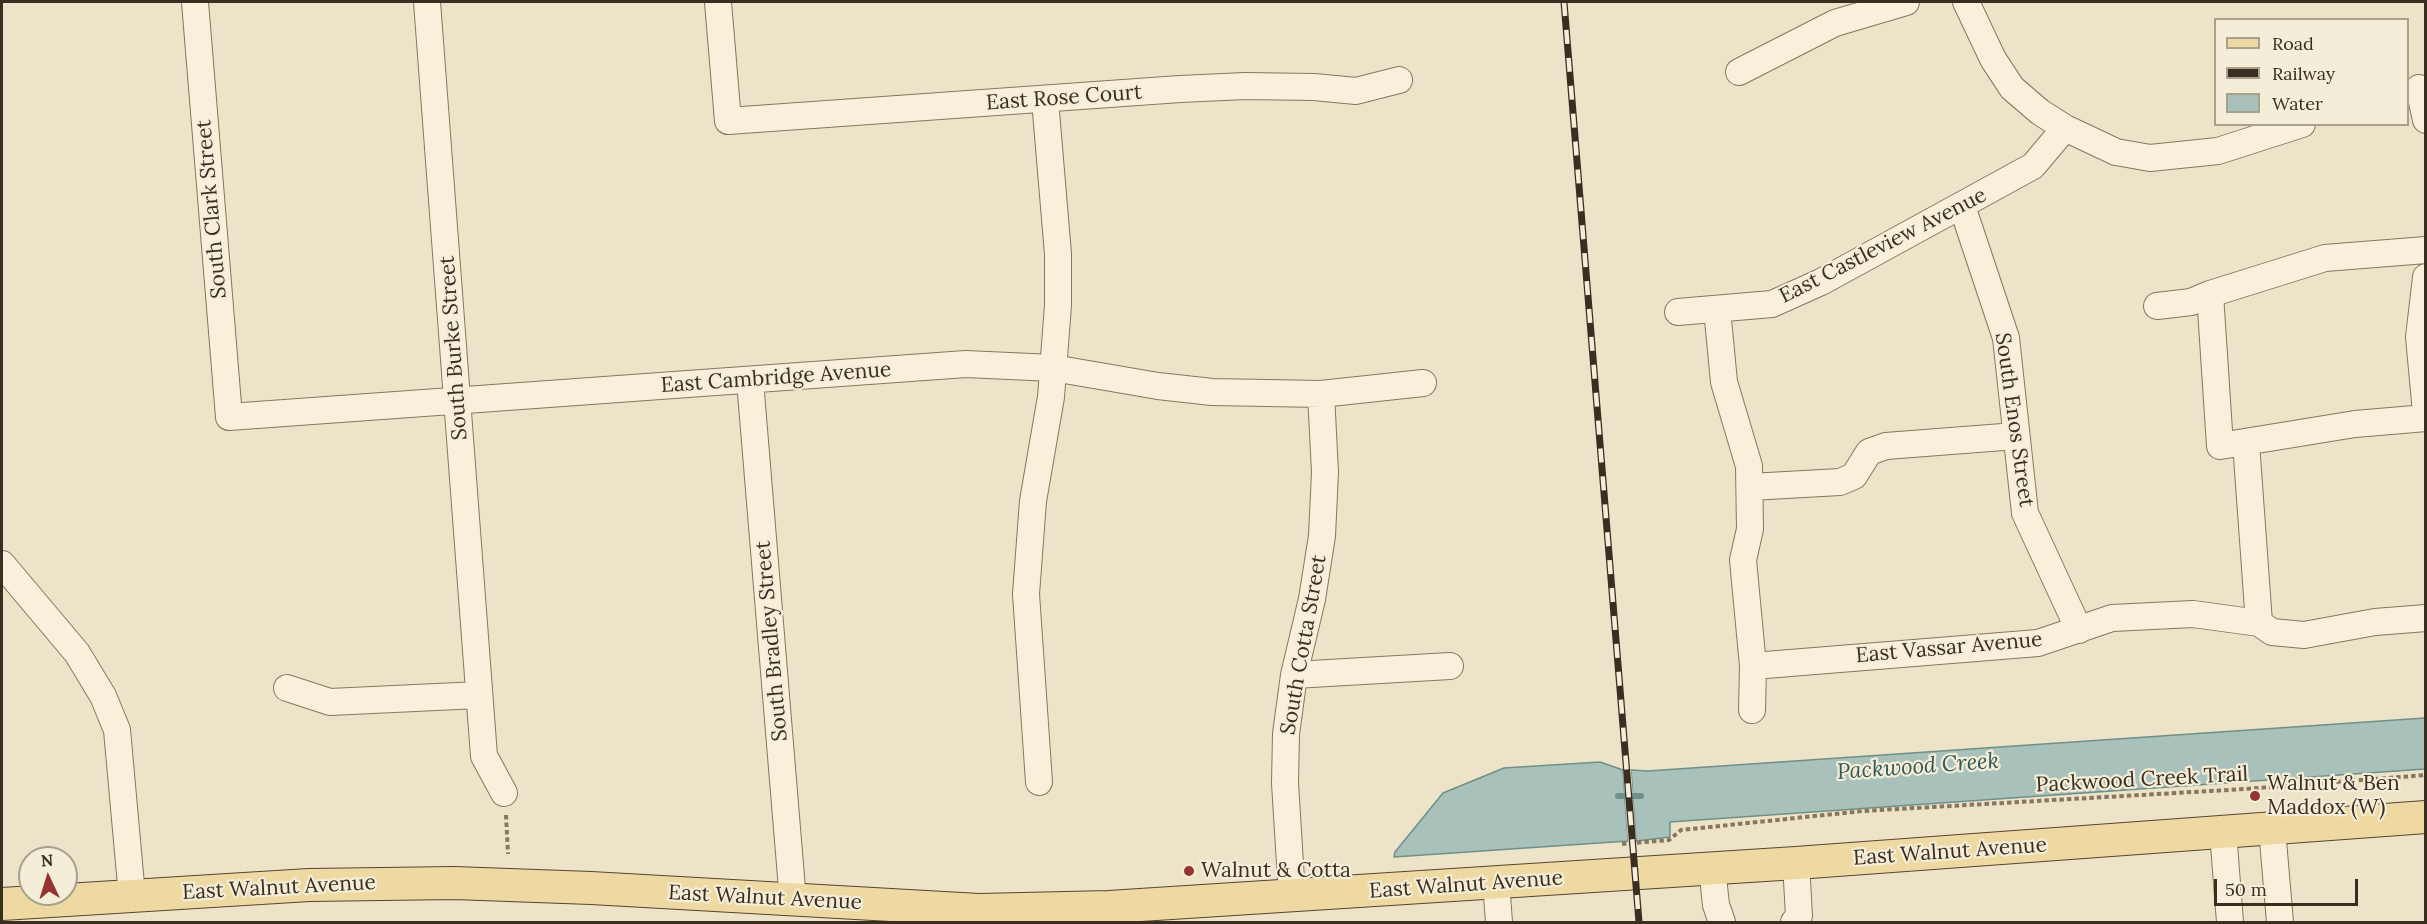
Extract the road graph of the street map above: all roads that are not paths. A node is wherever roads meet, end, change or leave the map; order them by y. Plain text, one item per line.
1 (195, 2) edge
2 (427, 2) edge
3 (718, 2) edge
4 (1906, 2) edge
5 (1966, 2) edge
6 (1739, 72) dead end
7 (1399, 80) dead end
8 (2417, 89) edge
9 (1045, 100) junction
10 (2426, 120) edge
11 (2296, 126) edge
12 (2066, 128) junction
13 (1962, 206) junction
14 (2426, 250) edge
15 (2426, 277) edge
16 (2210, 294) junction
17 (2157, 306) dead end
18 (1717, 309) junction
19 (1678, 312) dead end
20 (1053, 368) junction
21 (750, 381) junction
22 (1423, 383) dead end
23 (1321, 394) junction
24 (458, 400) junction
25 (2426, 413) edge
26 (230, 417) joint
27 (2426, 418) edge
28 (2016, 436) junction
29 (2246, 442) junction
30 (1750, 487) junction
31 (2, 564) edge
32 (2426, 618) edge
33 (2259, 623) junction
34 (2079, 630) junction
35 (1450, 666) dead end
36 (1753, 666) junction
37 (1294, 675) junction
38 (287, 688) dead end
39 (480, 695) junction
40 (1752, 710) dead end
41 (1039, 782) dead end
42 (504, 793) dead end
43 (2426, 817) edge
44 (2272, 829) junction
45 (2223, 832) junction
46 (1796, 863) junction
47 (1712, 868) junction
48 (1496, 882) junction
49 (132, 896) junction
50 (1292, 896) junction
51 (793, 901) junction
52 (2, 904) edge
53 (1798, 920) edge
54 (1499, 922) edge
55 (1722, 922) edge
56 (2230, 922) edge
57 (2280, 922) edge

1 - 26 street, South Clark Street
2 - 24 street, South Burke Street
3 - 9 street, East Rose Court
4 - 6 street
5 - 12 street
7 - 9 street, East Rose Court
8 - 10 street
9 - 20 street
11 - 12 street
12 - 13 street, East Castleview Avenue
13 - 18 street, East Castleview Avenue
13 - 28 street, South Enos Street
14 - 16 street
15 - 25 street
16 - 17 street
16 - 29 street
18 - 19 street, East Castleview Avenue
18 - 30 street
20 - 21 street, East Cambridge Avenue
20 - 23 street, East Cambridge Avenue
20 - 41 street
21 - 24 street, East Cambridge Avenue
21 - 51 street, South Bradley Street
22 - 23 street, East Cambridge Avenue
23 - 37 street, South Cotta Street
24 - 26 street, East Cambridge Avenue
24 - 39 street, South Burke Street
27 - 29 street
28 - 30 street
28 - 34 street, South Enos Street
29 - 33 street
30 - 36 street
31 - 49 street
32 - 33 street, East Vassar Avenue
33 - 34 street, East Vassar Avenue
34 - 36 street, East Vassar Avenue
35 - 37 street
36 - 40 street
37 - 50 street, South Cotta Street
38 - 39 street
39 - 42 street, South Burke Street
43 - 44 main road, East Walnut Avenue
44 - 45 main road, East Walnut Avenue
44 - 57 street
45 - 46 main road, East Walnut Avenue
45 - 56 street
46 - 47 main road, East Walnut Avenue
46 - 53 street
47 - 48 main road, East Walnut Avenue
47 - 55 street
48 - 50 main road, East Walnut Avenue
48 - 54 street
49 - 51 main road, East Walnut Avenue
49 - 52 main road, East Walnut Avenue
50 - 51 main road, East Walnut Avenue

